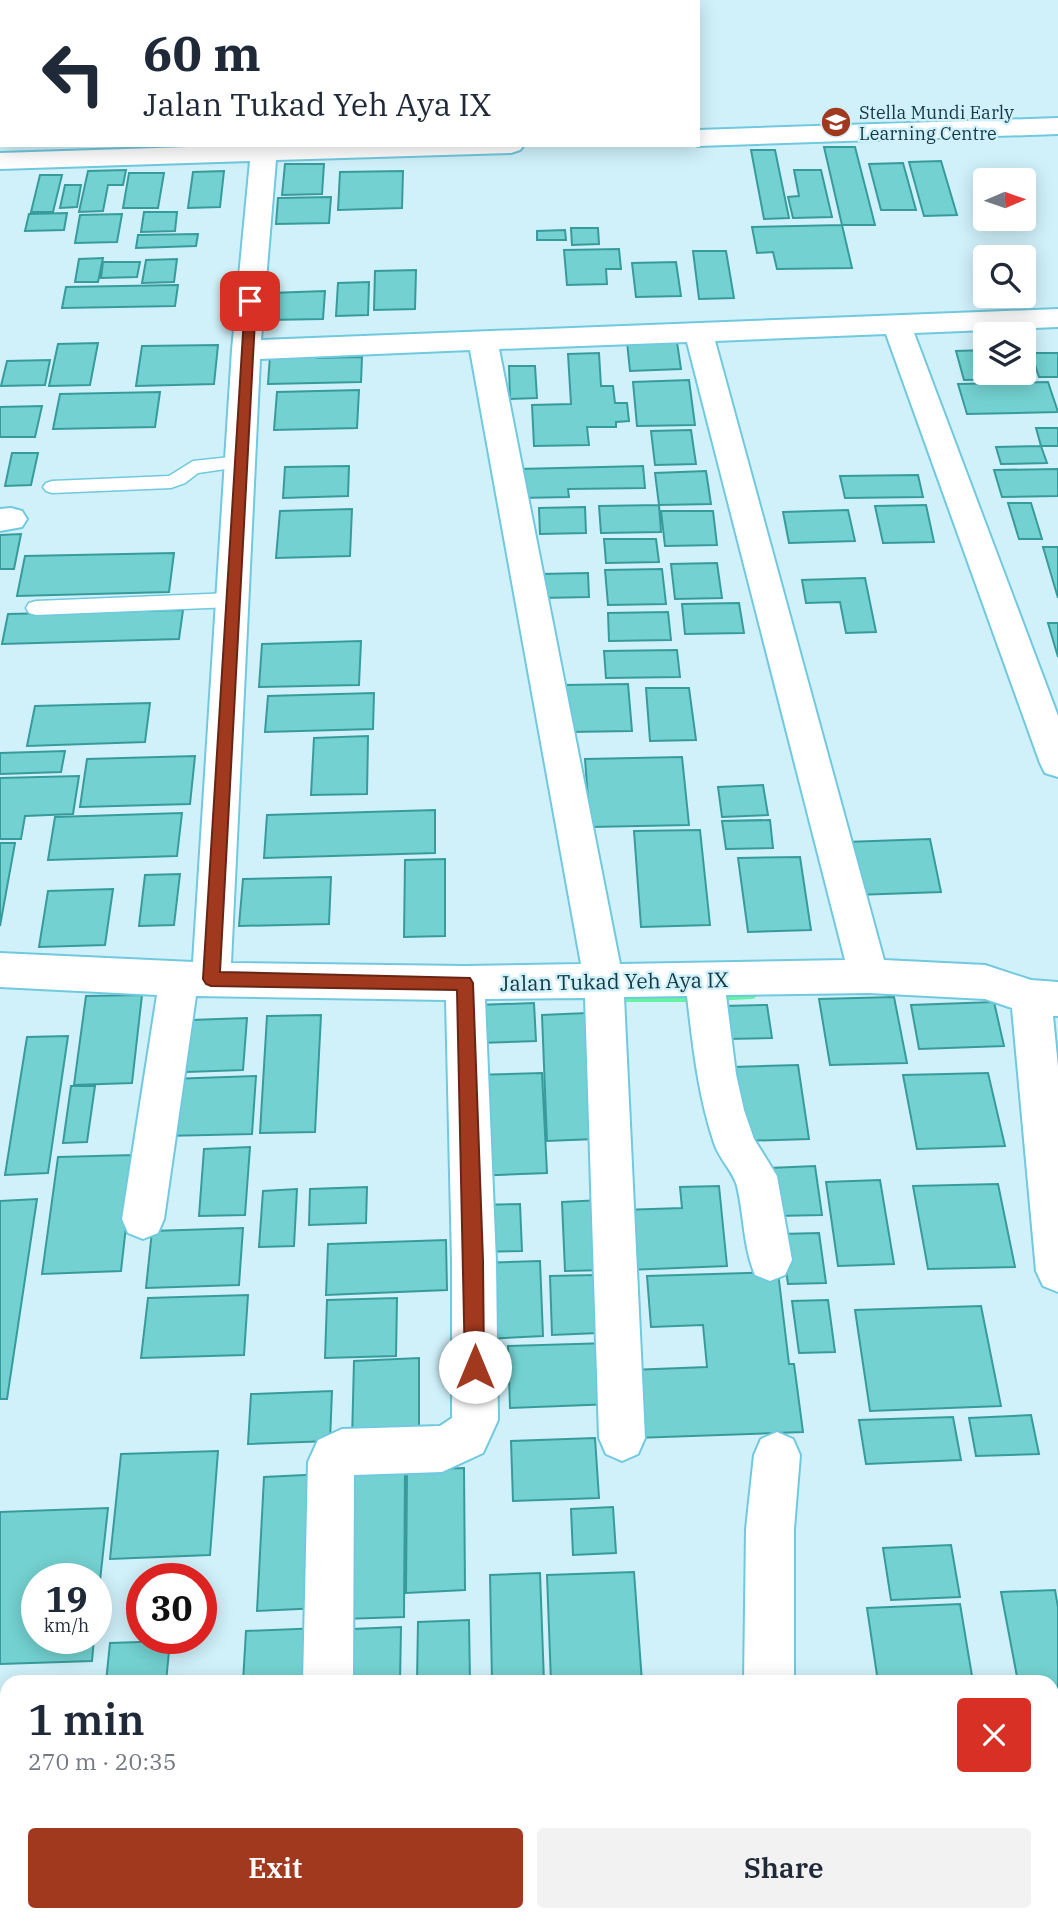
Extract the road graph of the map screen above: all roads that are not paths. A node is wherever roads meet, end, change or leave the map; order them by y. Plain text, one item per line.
1 (1058, 126) edge
2 (700, 138) edge
3 (412, 147) edge
4 (263, 150) edge
5 (0, 161) edge
6 (1058, 318) edge
7 (896, 323) junction
8 (699, 333) junction
9 (483, 342) junction
10 (246, 350) junction
11 (240, 463) junction
12 (52, 487) dead end
13 (232, 600) junction
14 (36, 608) dead end
15 (1058, 763) edge
16 (0, 970) edge
17 (869, 976) junction
18 (195, 979) junction
19 (705, 980) junction
20 (604, 982) junction
21 (465, 983) junction
22 (1044, 998) edge
23 (143, 1219) dead end
24 (770, 1260) dead end
25 (1058, 1271) edge
26 (622, 1438) dead end
27 (776, 1455) dead end
28 (328, 1675) edge
29 (769, 1675) edge

1 - 2 street
3 - 4 street
4 - 5 street
4 - 10 street
6 - 7 street
7 - 8 street
7 - 15 street
8 - 9 street
8 - 17 street
9 - 10 street
9 - 20 street
10 - 11 street
11 - 12 lane
11 - 13 street
13 - 14 lane
13 - 18 street
16 - 18 street, Jalan Tukad Yeh Aya IX
17 - 19 street, Jalan Tukad Yeh Aya IX
17 - 22 street, Jalan Tukad Yeh Aya IX
18 - 21 street, Jalan Tukad Yeh Aya IX
18 - 23 street
19 - 20 street, Jalan Tukad Yeh Aya IX
19 - 24 street
20 - 21 street, Jalan Tukad Yeh Aya IX
20 - 26 street
21 - 28 street
22 - 25 street
27 - 29 street

